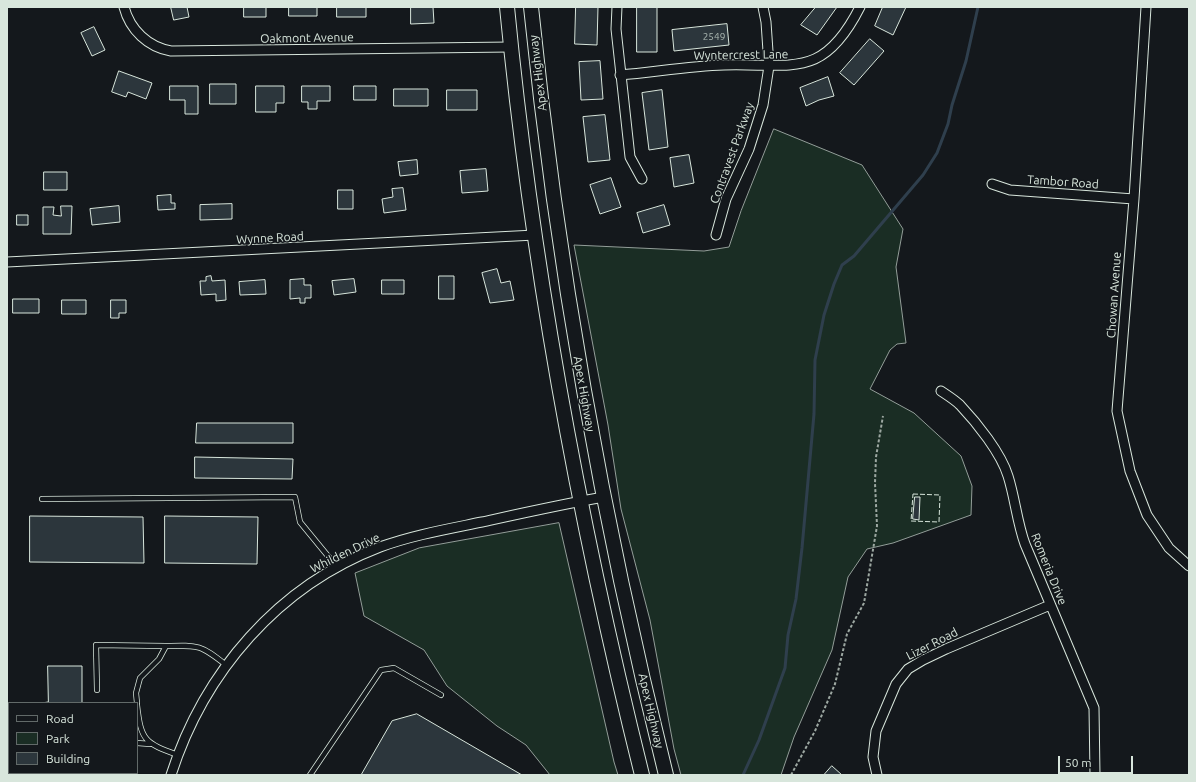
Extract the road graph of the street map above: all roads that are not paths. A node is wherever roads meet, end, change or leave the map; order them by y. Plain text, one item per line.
1 (124, 7) edge
2 (507, 7) edge
3 (531, 7) edge
4 (617, 7) edge
5 (763, 7) edge
6 (860, 7) edge
7 (1146, 7) edge
8 (511, 47) junction
9 (770, 66) junction
10 (620, 75) junction
11 (642, 179) dead end
12 (992, 184) dead end
13 (1134, 199) junction
14 (535, 235) junction
15 (716, 235) dead end
16 (7, 262) edge
17 (941, 391) dead end
18 (604, 497) junction
19 (42, 498) dead end
20 (581, 501) junction
21 (1189, 566) edge
22 (337, 567) junction
23 (1050, 604) junction
24 (166, 646) junction
25 (226, 665) junction
26 (97, 690) dead end
27 (441, 695) dead end
28 (137, 702) edge
29 (138, 711) edge
30 (138, 743) edge
31 (150, 744) junction
32 (178, 755) junction
33 (171, 775) edge
34 (310, 775) edge
35 (642, 775) edge
36 (666, 775) edge
37 (877, 775) edge
38 (1095, 775) edge

1 - 8 street, Oakmont Avenue
2 - 8 main road, Apex Highway
3 - 18 main road, Apex Highway
4 - 10 street
5 - 9 street, Contravest Parkway
6 - 9 street, Wyntercrest Lane
7 - 13 street, Chowan Avenue
8 - 14 main road, Apex Highway
9 - 10 street, Wyntercrest Lane
9 - 15 street, Contravest Parkway
10 - 11 street
12 - 13 street, Tambor Road
13 - 21 street, Chowan Avenue
14 - 16 street, Wynne Road
14 - 20 main road, Apex Highway
17 - 23 street, Romeria Drive
18 - 20 street, Whilden Drive
18 - 36 main road, Apex Highway
19 - 22 lane
20 - 22 street, Whilden Drive
20 - 35 main road, Apex Highway
22 - 25 street, Whilden Drive
23 - 37 street, Lizer Road
23 - 38 street, Romeria Drive
24 - 25 lane
24 - 26 lane
24 - 28 lane
25 - 32 street, Whilden Drive
27 - 34 lane
29 - 31 lane
30 - 31 lane
31 - 32 lane
32 - 33 street, Whilden Drive

